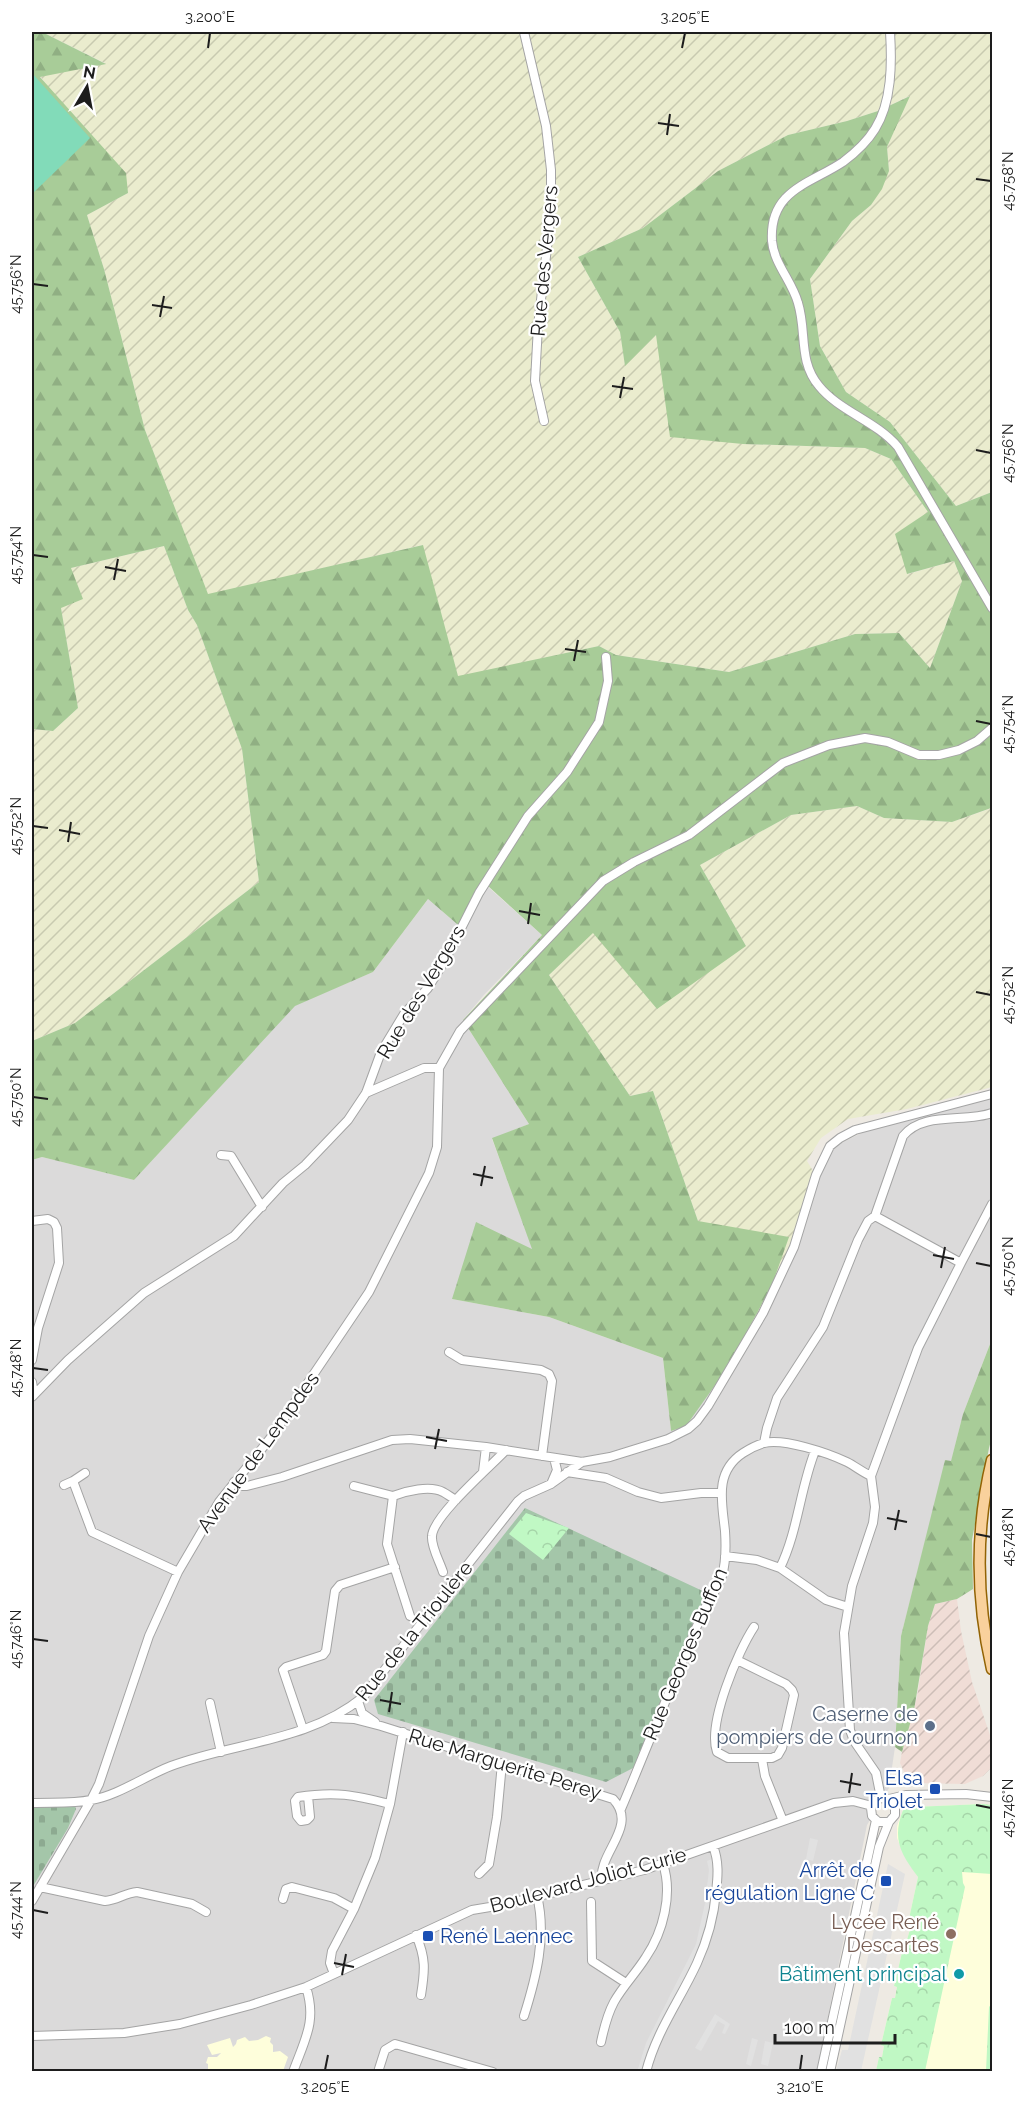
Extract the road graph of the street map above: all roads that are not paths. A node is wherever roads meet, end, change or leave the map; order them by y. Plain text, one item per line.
1 (524, 32) edge
2 (890, 32) edge
3 (544, 420) dead end
4 (993, 608) edge
5 (606, 657) dead end
6 (993, 728) edge
7 (439, 1068) junction
8 (366, 1093) junction
9 (993, 1094) edge
10 (993, 1113) edge
11 (222, 1155) dead end
12 (993, 1204) edge
13 (262, 1207) junction
14 (875, 1216) junction
15 (32, 1221) edge
16 (961, 1263) junction
17 (449, 1352) dead end
18 (32, 1360) edge
19 (32, 1382) edge
20 (33, 1396) edge
21 (765, 1443) junction
22 (486, 1447) junction
23 (506, 1450) junction
24 (815, 1451) junction
25 (542, 1456) junction
26 (554, 1458) junction
27 (568, 1460) junction
28 (993, 1460) edge
29 (582, 1462) junction
30 (483, 1472) junction
31 (85, 1473) dead end
32 (567, 1473) junction
33 (870, 1476) junction
34 (74, 1481) junction
35 (234, 1482) junction
36 (551, 1484) junction
37 (64, 1485) dead end
38 (354, 1486) dead end
39 (721, 1493) junction
40 (393, 1496) junction
41 (456, 1500) junction
42 (725, 1556) junction
43 (395, 1567) junction
44 (780, 1568) junction
45 (178, 1572) junction
46 (443, 1572) dead end
47 (848, 1607) junction
48 (410, 1616) dead end
49 (754, 1627) dead end
50 (737, 1660) junction
51 (993, 1670) edge
52 (358, 1701) junction
53 (210, 1703) dead end
54 (347, 1709) junction
55 (332, 1718) junction
56 (354, 1719) junction
57 (381, 1726) junction
58 (303, 1729) junction
59 (403, 1732) junction
60 (221, 1752) junction
61 (762, 1759) junction
62 (502, 1762) junction
63 (99, 1784) junction
64 (117, 1790) junction
65 (993, 1790) edge
66 (966, 1794) junction
67 (308, 1796) dead end
68 (917, 1796) junction
69 (993, 1797) edge
70 (885, 1798) junction
71 (91, 1800) junction
72 (32, 1803) edge
73 (390, 1804) junction
74 (872, 1806) junction
75 (896, 1808) junction
76 (621, 1809) junction
77 (876, 1820) junction
78 (783, 1821) junction
79 (889, 1822) junction
80 (713, 1846) junction
81 (663, 1864) junction
82 (479, 1874) dead end
83 (602, 1880) junction
84 (40, 1887) junction
85 (537, 1896) junction
86 (283, 1899) dead end
87 (32, 1900) edge
88 (591, 1902) dead end
89 (354, 1909) junction
90 (206, 1912) dead end
91 (416, 1935) junction
92 (334, 1974) junction
93 (626, 1983) junction
94 (306, 1987) junction
95 (421, 1995) dead end
96 (524, 2016) dead end
97 (32, 2036) edge
98 (601, 2042) dead end
99 (454, 2061) junction
100 (293, 2072) edge
101 (378, 2072) edge
102 (450, 2072) edge
103 (494, 2072) edge
104 (645, 2072) edge
105 (821, 2072) edge
106 (830, 2072) edge

1 - 3 street, Rue des Vergers
2 - 4 street
5 - 8 street, Rue des Vergers
6 - 7 street
7 - 8 street
7 - 35 street, Avenue de Lempdes
8 - 13 street, Rue des Vergers
9 - 29 street
10 - 14 street
11 - 13 street
12 - 16 street
13 - 20 street, Rue des Vergers
14 - 16 street
14 - 21 street
15 - 18 street
16 - 33 street
17 - 25 street
19 - 20 street
21 - 24 street
21 - 39 street, Rue Georges Buffon
22 - 23 street
22 - 30 street
22 - 35 street
23 - 25 street
23 - 30 street
24 - 33 street
24 - 44 street
25 - 26 street
26 - 27 street
26 - 36 street
27 - 29 street
27 - 32 street
28 - 51 main road
29 - 32 street, Rue de la Trioulère
30 - 41 street
31 - 34 street
32 - 36 street, Rue de la Trioulère
32 - 39 street
33 - 47 street
34 - 37 street
34 - 45 street
35 - 45 street, Avenue de Lempdes
36 - 52 street, Rue de la Trioulère
38 - 40 street
39 - 42 street, Rue Georges Buffon
40 - 41 street
40 - 43 street
41 - 46 street
42 - 44 street
42 - 76 street, Rue Georges Buffon
43 - 48 street
43 - 58 street
44 - 47 street
45 - 63 street, Avenue de Lempdes
47 - 70 street
49 - 50 street
50 - 61 street
50 - 61 street
52 - 54 street, Rue de la Trioulère
52 - 57 street, Rue Marguerite Perey
53 - 60 street
54 - 55 street, Rue de la Trioulère
54 - 56 street
55 - 56 street, Rue Marguerite Perey
55 - 58 street, Rue de la Trioulère
56 - 57 street, Rue Marguerite Perey
57 - 59 street, Rue Marguerite Perey
58 - 60 street, Rue de la Trioulère
59 - 62 street, Rue Marguerite Perey
59 - 73 street
60 - 64 street, Rue de la Trioulère
61 - 78 street
62 - 76 street, Rue Marguerite Perey
62 - 82 street
63 - 64 street
63 - 71 street, Avenue de Lempdes
64 - 71 street, Rue de la Trioulère
65 - 66 street
66 - 68 street
66 - 69 street
67 - 73 street
68 - 70 street
68 - 75 street
70 - 74 street
70 - 75 street
71 - 72 street, Rue de la Trioulère
71 - 84 street, Avenue de Lempdes
73 - 89 street
74 - 77 street
74 - 78 street, Boulevard Joliot Curie
75 - 79 street
76 - 83 street, Rue Marguerite Perey
77 - 79 street
77 - 105 street
78 - 80 street, Boulevard Joliot Curie
79 - 106 street
80 - 81 street, Boulevard Joliot Curie
80 - 104 street
81 - 83 street, Boulevard Joliot Curie
81 - 93 street
83 - 85 street, Boulevard Joliot Curie
84 - 87 street, Avenue de Lempdes
84 - 90 street
85 - 91 street, Boulevard Joliot Curie
85 - 96 street
86 - 89 street
88 - 93 street
89 - 92 street
91 - 92 street, Boulevard Joliot Curie
91 - 95 street
92 - 94 street, Boulevard Joliot Curie
93 - 98 street
94 - 97 street, Boulevard Joliot Curie
94 - 100 street
99 - 101 street
99 - 102 street
99 - 103 street

